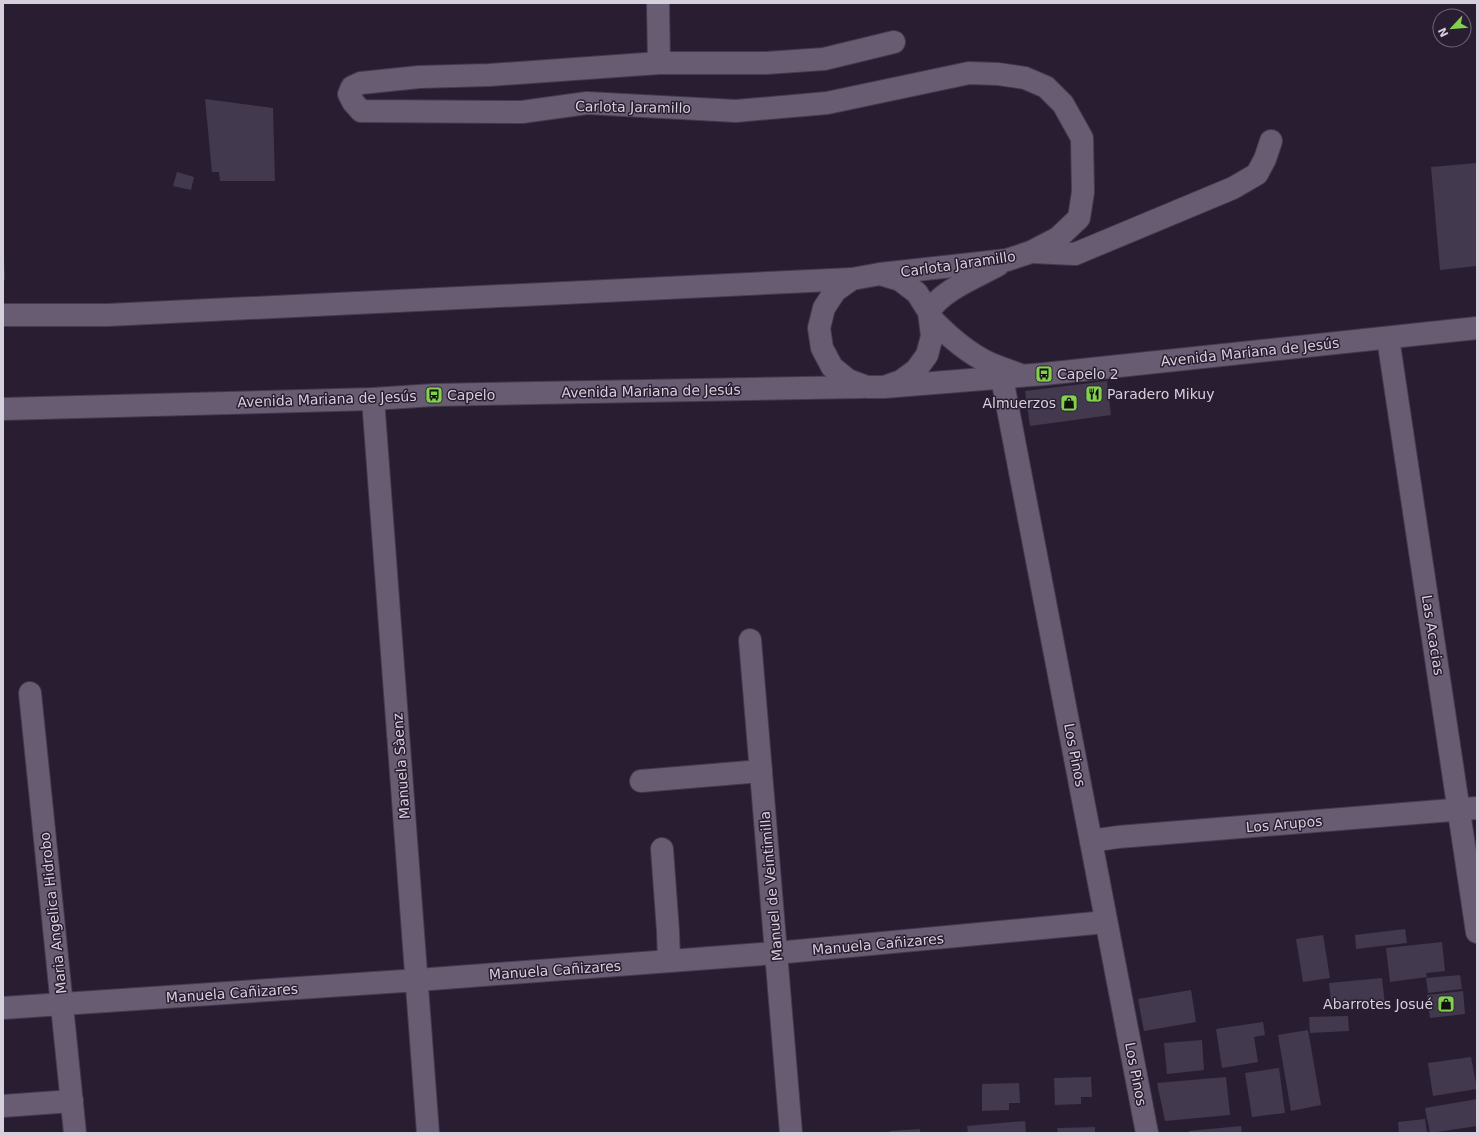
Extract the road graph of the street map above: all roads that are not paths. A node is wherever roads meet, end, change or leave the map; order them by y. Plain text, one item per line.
1 (658, 3) edge
2 (894, 42) dead end
3 (660, 63) junction
4 (1271, 141) dead end
5 (1031, 252) junction
6 (1008, 260) junction
7 (880, 274) junction
8 (852, 279) junction
9 (929, 314) junction
10 (3, 315) edge
11 (1477, 328) edge
12 (1388, 338) junction
13 (1012, 377) junction
14 (875, 387) junction
15 (372, 399) junction
16 (3, 409) edge
17 (750, 640) dead end
18 (30, 693) dead end
19 (761, 772) junction
20 (641, 781) dead end
21 (1468, 809) edge
22 (1091, 841) junction
23 (662, 849) dead end
24 (1106, 922) junction
25 (1477, 932) edge
26 (776, 953) junction
27 (669, 962) junction
28 (418, 980) junction
29 (62, 1004) junction
30 (3, 1008) edge
31 (72, 1100) junction
32 (3, 1106) edge
33 (75, 1133) edge
34 (428, 1133) edge
35 (791, 1133) edge
36 (1147, 1133) edge

1 - 3 street
2 - 3 street, Carlota Jaramillo
3 - 5 street, Carlota Jaramillo
4 - 5 street
5 - 6 street, Carlota Jaramillo
6 - 7 street, Carlota Jaramillo
6 - 9 street
7 - 8 street
7 - 9 street
8 - 10 street
8 - 14 street
9 - 13 street, Avenida Mariana de Jesús
9 - 14 street
11 - 12 street, Avenida Mariana de Jesús
12 - 13 street, Avenida Mariana de Jesús
12 - 21 street, Las Acacias
13 - 14 street, Avenida Mariana de Jesús
13 - 22 street, Los Pinos
14 - 15 street, Avenida Mariana de Jesús
15 - 16 street, Avenida Mariana de Jesús
15 - 28 street, Manuela Sàenz
17 - 19 street, Manuel de Veintimilla
18 - 29 street, Maria Angelica Hidrobo
19 - 20 street
19 - 26 street, Manuel de Veintimilla
21 - 22 street, Los Arupos
21 - 25 street, Las Acacias
22 - 24 street, Los Pinos
23 - 27 street
24 - 26 street, Manuela Cañizares
24 - 36 street, Los Pinos
26 - 27 street, Manuela Cañizares
26 - 35 street, Manuel de Veintimilla
27 - 28 street, Manuela Cañizares
28 - 29 street, Manuela Cañizares
28 - 34 street, Manuela Sàenz
29 - 30 street, Manuela Cañizares
29 - 31 street, Maria Angelica Hidrobo
31 - 32 street
31 - 33 street, Maria Angelica Hidrobo

